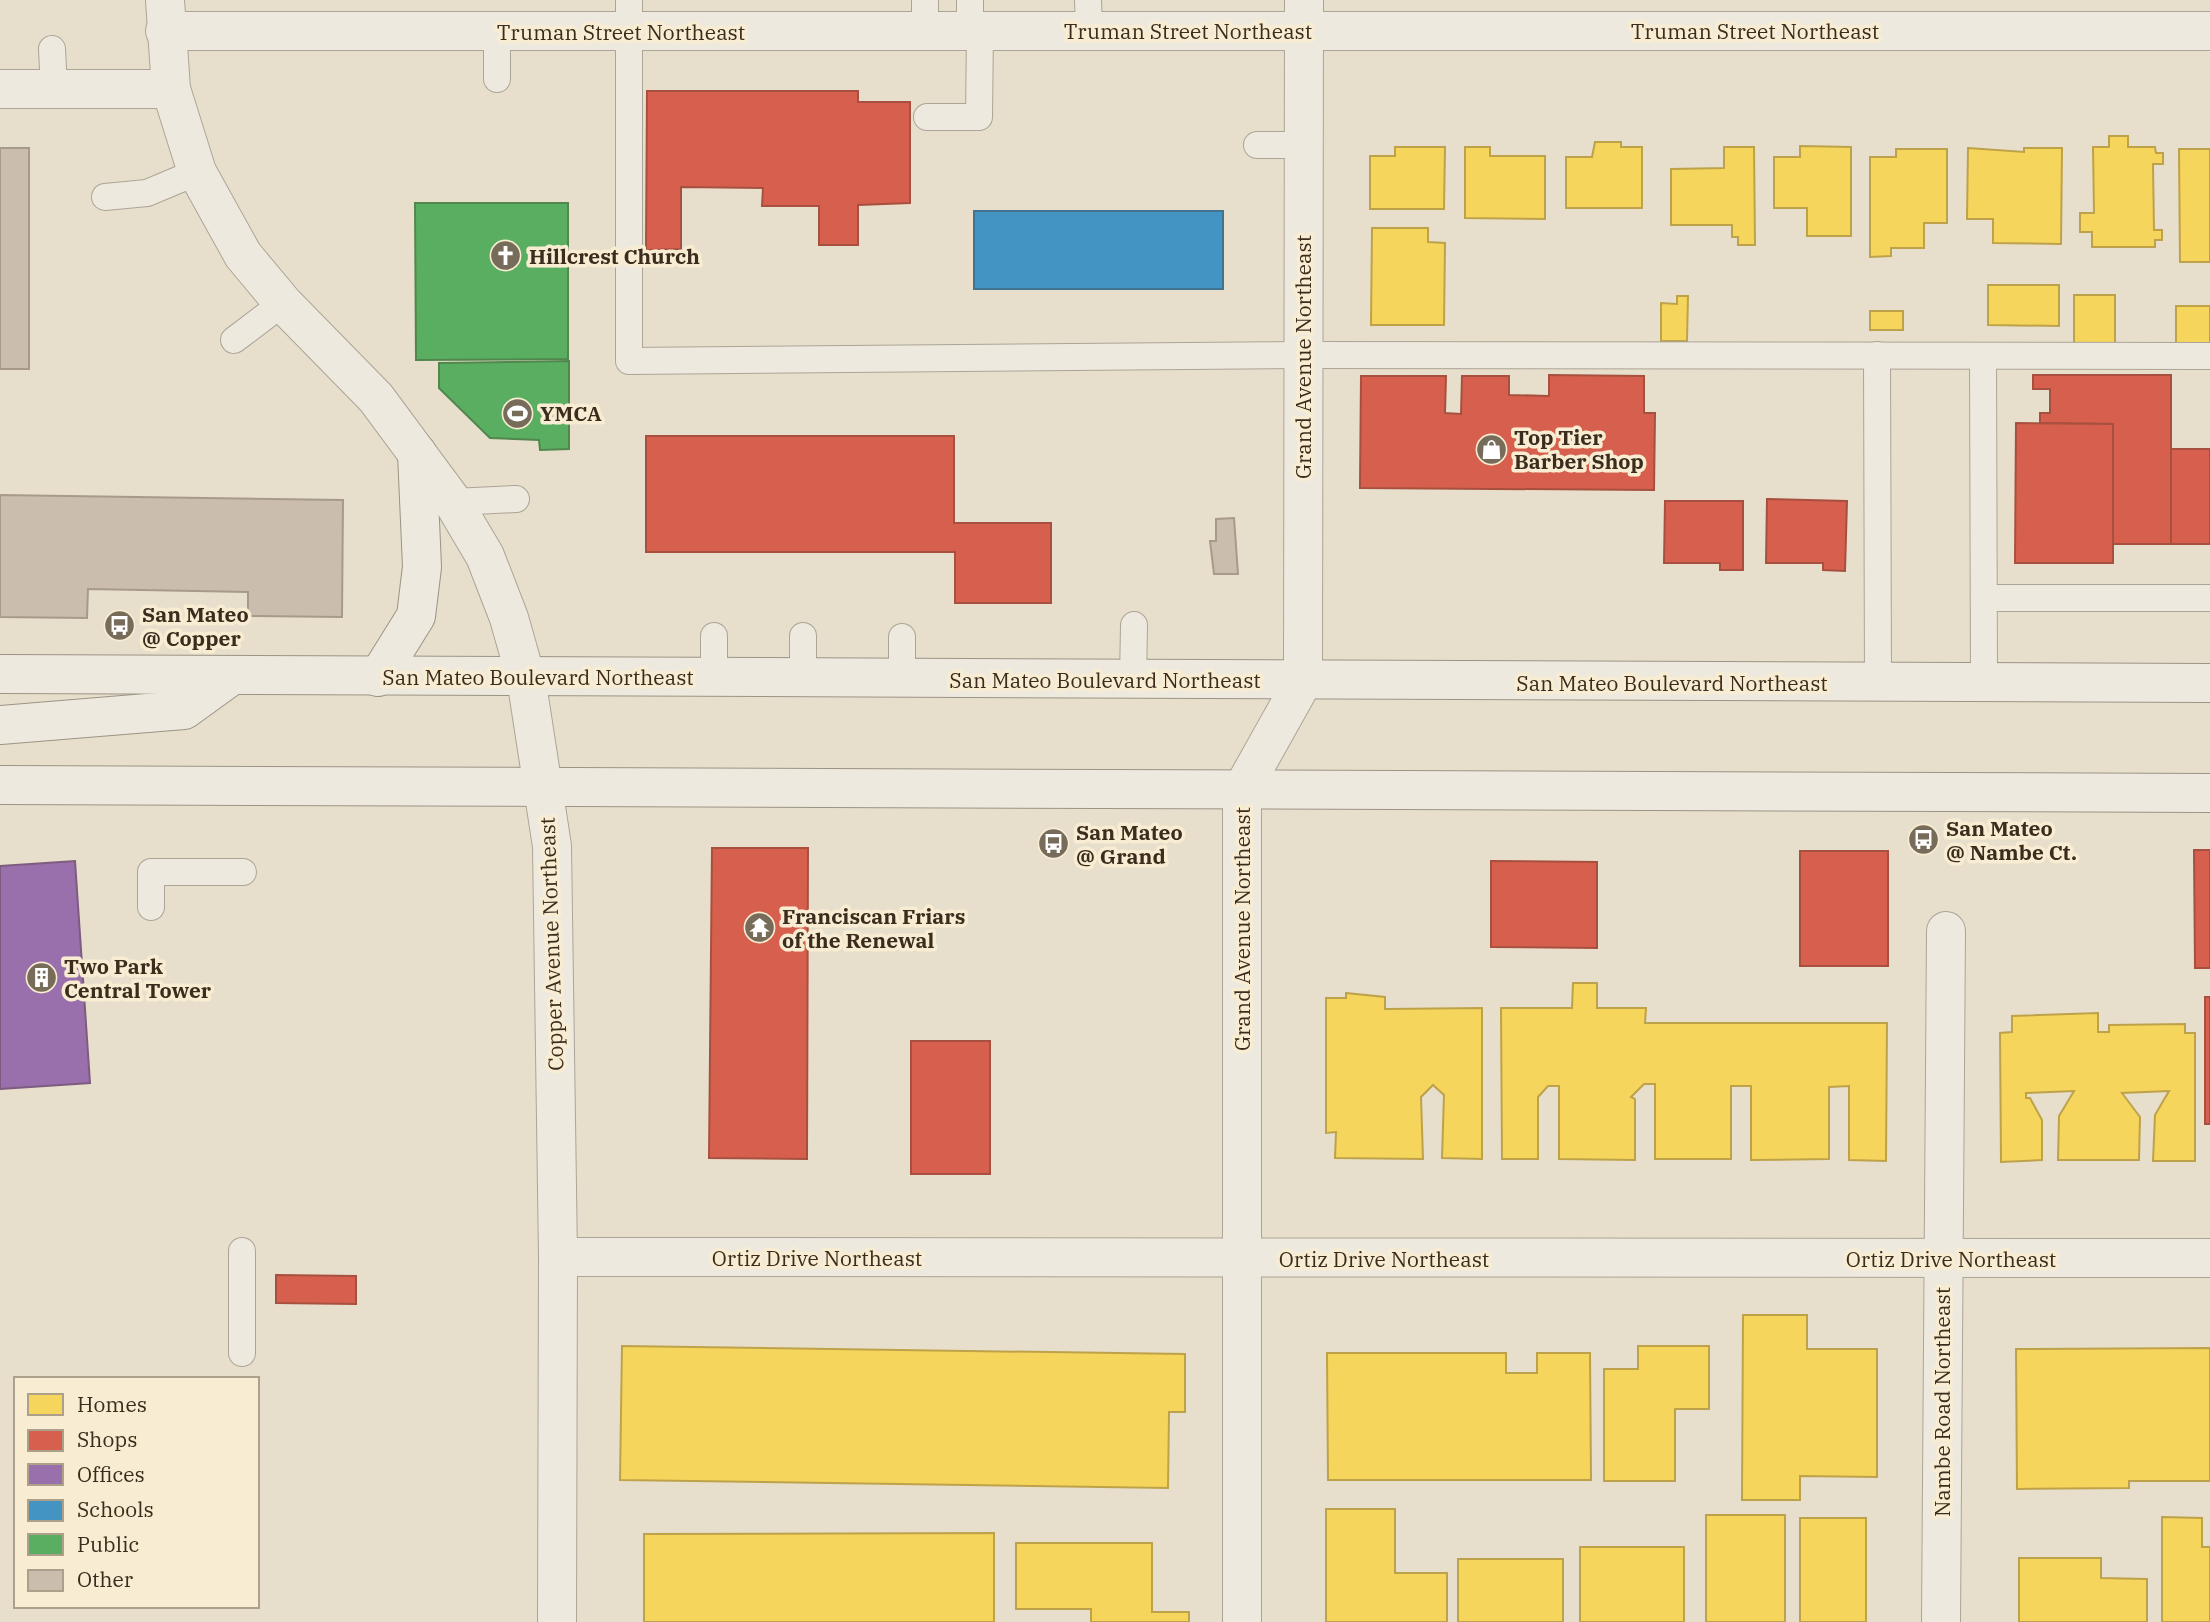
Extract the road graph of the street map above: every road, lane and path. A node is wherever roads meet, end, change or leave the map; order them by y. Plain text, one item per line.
1 (1088, 15) edge
2 (1304, 15) edge
3 (165, 16) edge
4 (629, 16) edge
5 (925, 16) edge
6 (973, 21) edge
7 (2210, 31) edge
8 (498, 33) junction
9 (52, 49) dead end
10 (498, 79) dead end
11 (0, 89) edge
12 (171, 89) junction
13 (54, 90) junction
14 (927, 117) dead end
15 (1257, 145) dead end
16 (1303, 145) junction
17 (197, 172) junction
18 (105, 197) dead end
19 (283, 303) junction
20 (234, 340) dead end
21 (1303, 355) junction
22 (1877, 355) junction
23 (1983, 356) junction
24 (2210, 356) edge
25 (417, 453) junction
26 (516, 499) dead end
27 (453, 502) junction
28 (1984, 598) junction
29 (2210, 598) edge
30 (1134, 625) dead end
31 (714, 636) dead end
32 (803, 636) dead end
33 (902, 637) dead end
34 (0, 674) edge
35 (231, 676) junction
36 (378, 677) junction
37 (526, 678) junction
38 (714, 678) junction
39 (803, 679) junction
40 (902, 679) junction
41 (1133, 680) junction
42 (1303, 681) junction
43 (1984, 682) junction
44 (1878, 683) junction
45 (2210, 683) edge
46 (0, 724) edge
47 (0, 785) edge
48 (543, 788) junction
49 (1242, 790) junction
50 (2210, 793) edge
51 (243, 872) dead end
52 (151, 907) dead end
53 (1945, 931) dead end
54 (242, 1251) dead end
55 (558, 1257) junction
56 (2210, 1258) edge
57 (1243, 1259) junction
58 (1942, 1259) junction
59 (242, 1353) dead end
60 (557, 1622) edge
61 (1242, 1622) edge
62 (1941, 1622) edge

1 - 2 street, Truman Street Northeast
1 - 6 street, Truman Street Northeast
2 - 7 street, Truman Street Northeast
2 - 16 street, Grand Avenue Northeast
3 - 8 street, Truman Street Northeast
3 - 12 street, Copper Avenue Northeast
4 - 5 street, Truman Street Northeast
4 - 8 street, Truman Street Northeast
4 - 21 lane
5 - 6 street, Truman Street Northeast
6 - 14 lane
8 - 10 lane
9 - 13 lane
11 - 13 street
12 - 13 street
12 - 17 street, Copper Avenue Northeast
15 - 16 lane
16 - 21 street, Grand Avenue Northeast
17 - 18 lane
17 - 19 street, Copper Avenue Northeast
19 - 20 lane
19 - 25 street, Copper Avenue Northeast
21 - 22 lane
21 - 42 street, Grand Avenue Northeast
22 - 23 lane
22 - 44 lane
23 - 24 lane
23 - 28 lane
25 - 27 street, Copper Avenue Northeast
25 - 36 street
26 - 27 lane
27 - 37 street, Copper Avenue Northeast
28 - 29 lane
28 - 43 lane
30 - 41 lane
31 - 38 lane
32 - 39 lane
33 - 40 lane
34 - 35 street, San Mateo Boulevard Northeast
35 - 36 street, San Mateo Boulevard Northeast
35 - 46 street
36 - 37 street, San Mateo Boulevard Northeast
37 - 38 street, San Mateo Boulevard Northeast
37 - 48 street, Copper Avenue Northeast
38 - 39 street, San Mateo Boulevard Northeast
39 - 40 street, San Mateo Boulevard Northeast
40 - 41 street, San Mateo Boulevard Northeast
41 - 42 street, San Mateo Boulevard Northeast
42 - 44 street, San Mateo Boulevard Northeast
42 - 49 street, Grand Avenue Northeast
43 - 44 street, San Mateo Boulevard Northeast
43 - 45 street, San Mateo Boulevard Northeast
47 - 48 street
48 - 49 street
48 - 55 street, Copper Avenue Northeast
49 - 50 street
49 - 57 street, Grand Avenue Northeast
51 - 52 lane
53 - 58 street, Nambe Road Northeast
54 - 59 lane
55 - 57 street, Ortiz Drive Northeast
55 - 60 street, Copper Avenue Northeast
56 - 58 street, Ortiz Drive Northeast
57 - 58 street, Ortiz Drive Northeast
57 - 61 street, Grand Avenue Northeast
58 - 62 street, Nambe Road Northeast

